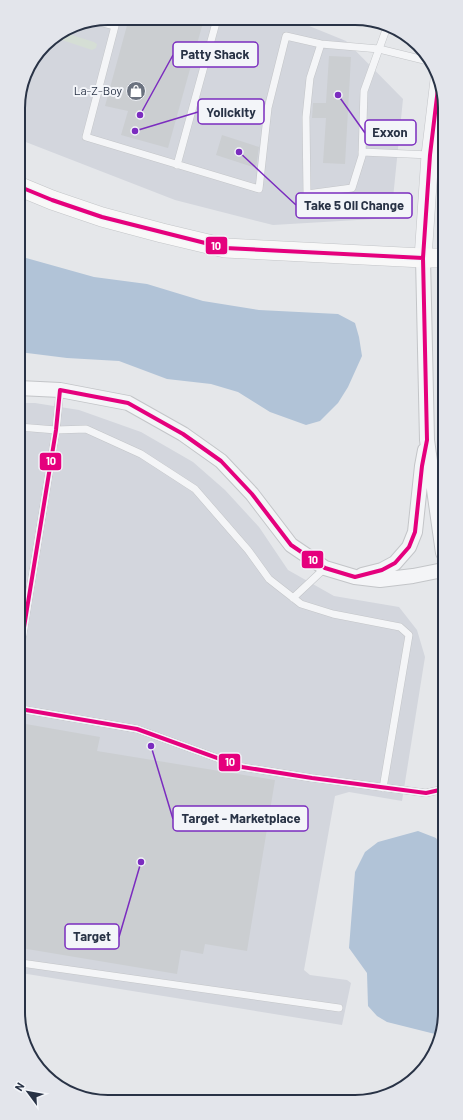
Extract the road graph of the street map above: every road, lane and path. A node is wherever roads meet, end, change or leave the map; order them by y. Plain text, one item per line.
1 (111, 25) edge
2 (215, 25) edge
3 (115, 26) joint
4 (386, 31) edge
5 (321, 44) junction
6 (379, 49) junction
7 (422, 60) edge
8 (437, 97) edge
9 (362, 152) junction
10 (430, 155) junction
11 (178, 165) junction
12 (25, 189) edge
13 (424, 258) junction
14 (438, 258) edge
15 (25, 388) edge
16 (60, 390) junction
17 (25, 427) edge
18 (56, 430) junction
19 (427, 440) junction
20 (438, 518) edge
21 (325, 568) junction
22 (438, 571) edge
23 (355, 577) junction
24 (293, 598) junction
25 (25, 621) edge
26 (25, 710) edge
27 (383, 788) junction
28 (438, 790) edge
29 (25, 964) edge
30 (339, 1008) dead end

1 - 3 lane
2 - 11 lane
3 - 11 lane
4 - 6 lane
5 - 6 lane
5 - 9 lane
5 - 11 lane
6 - 7 lane
6 - 9 lane
8 - 10 street
9 - 10 lane
10 - 13 street
12 - 13 main road
13 - 14 main road
13 - 19 street
15 - 16 street
16 - 18 lane
16 - 21 street
17 - 18 lane
18 - 24 lane
18 - 25 lane
19 - 20 street
19 - 23 street
21 - 23 street
21 - 24 lane
22 - 23 street
24 - 27 lane
26 - 27 lane
27 - 28 lane
29 - 30 lane

